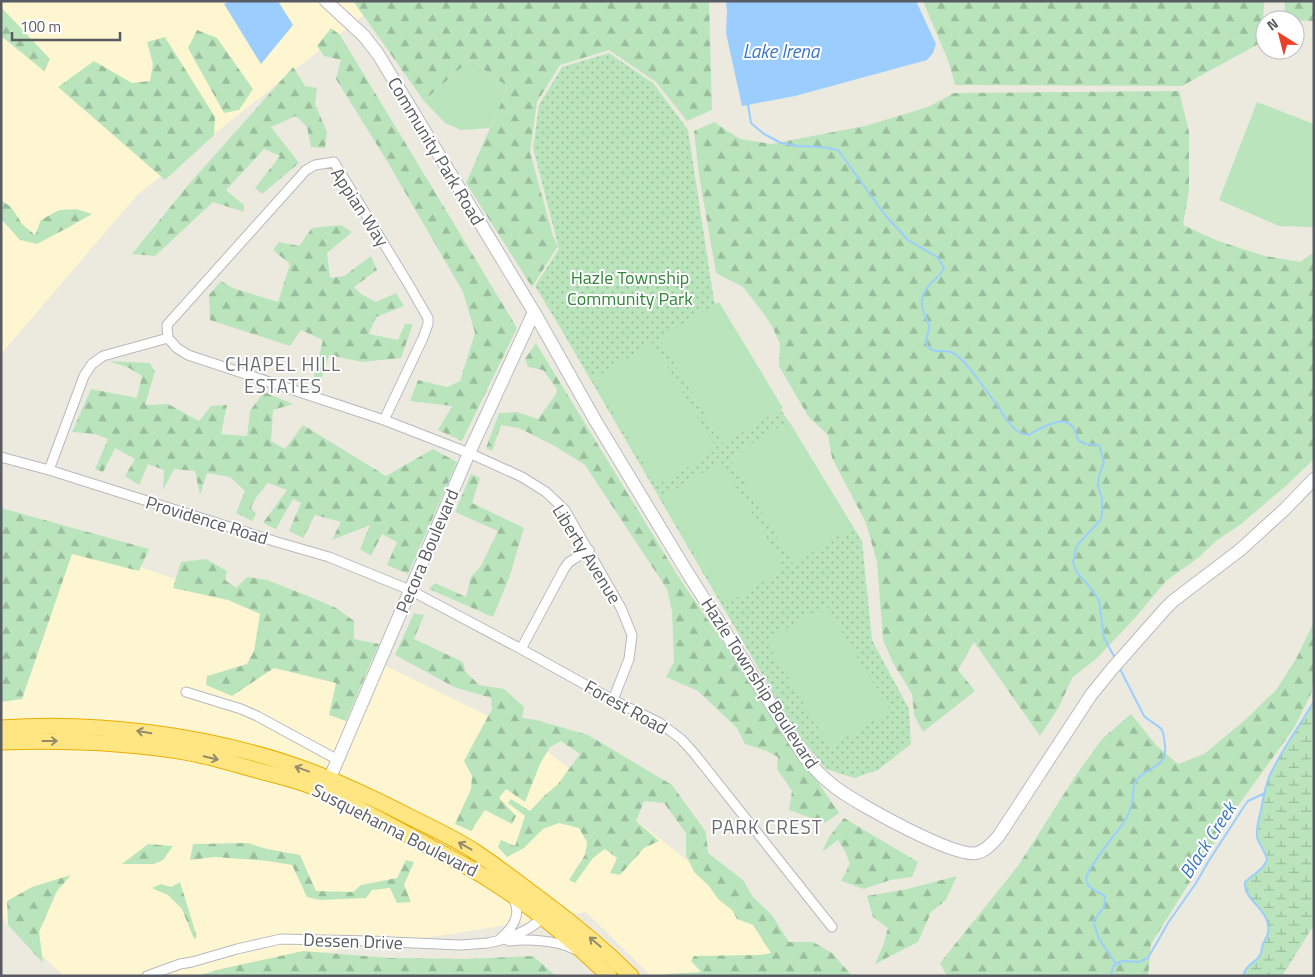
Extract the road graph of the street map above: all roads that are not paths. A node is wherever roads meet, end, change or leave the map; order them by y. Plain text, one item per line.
1 (326, 1) edge
2 (534, 312) junction
3 (168, 338) junction
4 (384, 420) junction
5 (469, 453) junction
6 (1, 457) edge
7 (49, 470) junction
8 (1314, 480) edge
9 (588, 550) junction
10 (410, 590) junction
11 (521, 649) junction
12 (186, 692) dead end
13 (613, 700) junction
14 (1, 728) edge
15 (1, 742) edge
16 (338, 760) junction
17 (327, 785) junction
18 (510, 893) junction
19 (548, 913) junction
20 (832, 927) dead end
21 (496, 942) junction
22 (590, 957) junction
23 (147, 976) edge
24 (609, 976) edge
25 (631, 976) edge

1 - 2 street, Community Park Road
2 - 5 street, Pecora Boulevard
2 - 8 street, Hazle Township Boulevard
3 - 4 street, Liberty Avenue
3 - 4 street, Appian Way
3 - 7 street
4 - 5 street, Liberty Avenue
5 - 9 street, Liberty Avenue
5 - 10 street, Pecora Boulevard
6 - 7 street, Providence Road
7 - 10 street, Providence Road
9 - 11 street
9 - 13 street, Liberty Avenue
10 - 11 street, Forest Road
10 - 16 street, Pecora Boulevard
11 - 13 street, Forest Road
12 - 16 street
13 - 20 street, Forest Road
17 -> 14 highway, Susquehanna Boulevard
15 -> 17 highway, Susquehanna Boulevard
16 - 17 street, Pecora Boulevard
17 - 18 highway, Susquehanna Boulevard
19 -> 17 highway, Susquehanna Boulevard
18 - 19 highway, Susquehanna Boulevard
18 - 21 street
19 - 21 street, Dessen Drive
19 - 22 highway, Susquehanna Boulevard
25 -> 19 highway, Susquehanna Boulevard
21 - 22 street
21 - 23 street, Dessen Drive
22 - 24 highway, Susquehanna Boulevard

